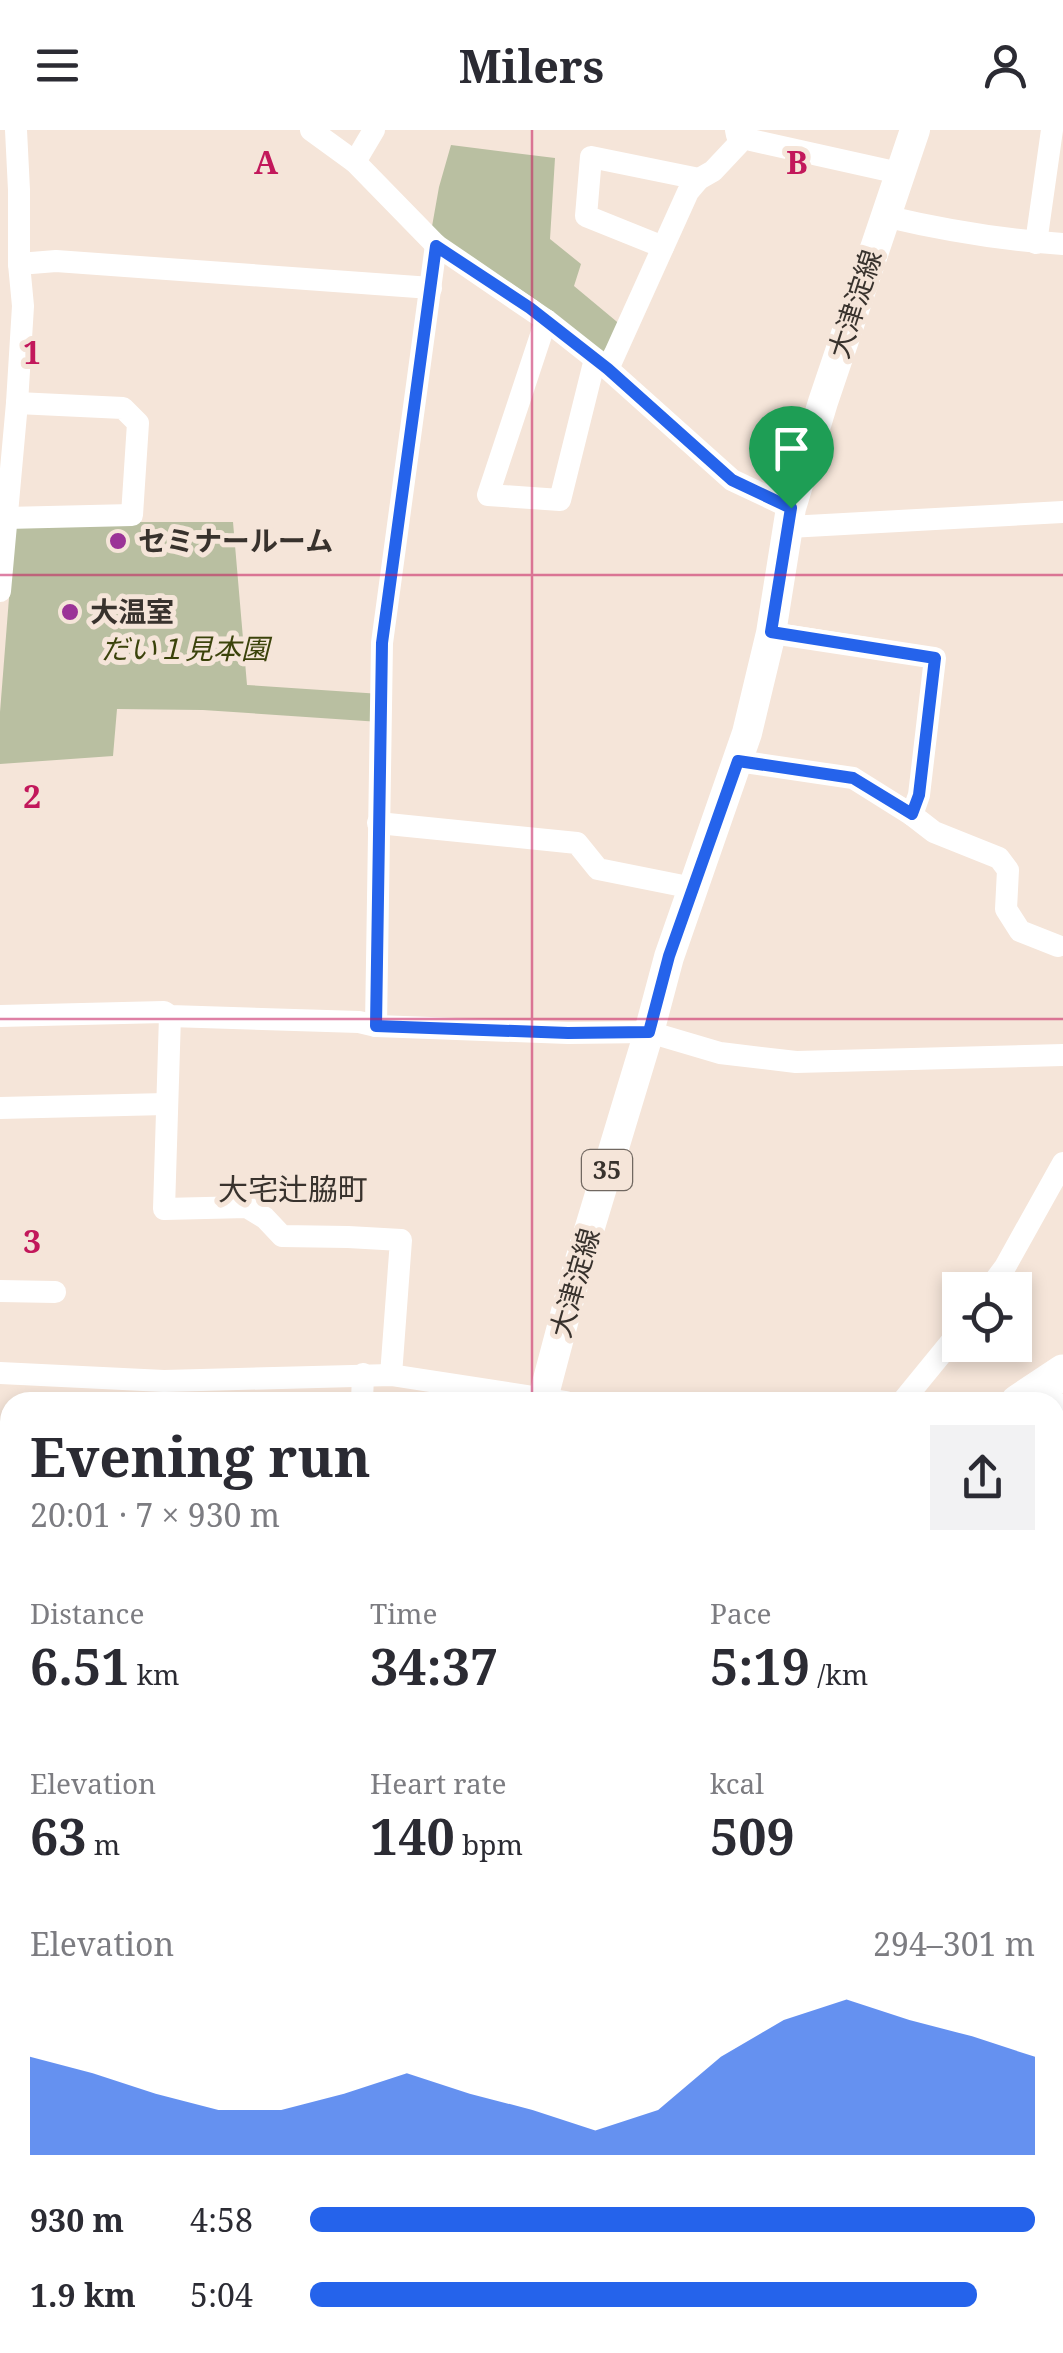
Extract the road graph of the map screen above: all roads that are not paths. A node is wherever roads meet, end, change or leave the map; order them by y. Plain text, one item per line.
1 (16, 130) edge
2 (311, 130) edge
3 (374, 130) edge
4 (915, 130) edge
5 (1052, 130) edge
6 (740, 134) edge
7 (354, 162) junction
8 (899, 173) junction
9 (699, 179) junction
10 (884, 216) junction
11 (1036, 242) junction
12 (1063, 244) edge
13 (436, 246) junction
14 (663, 248) junction
15 (19, 264) junction
16 (430, 288) junction
17 (546, 320) junction
18 (602, 364) junction
19 (12, 396) edge
20 (1063, 512) edge
21 (790, 517) junction
22 (6, 518) junction
23 (0, 591) edge
24 (771, 632) junction
25 (738, 761) junction
26 (912, 814) junction
27 (378, 823) junction
28 (694, 888) junction
29 (1058, 946) dead end
30 (0, 1016) edge
31 (170, 1016) junction
32 (376, 1026) junction
33 (649, 1032) junction
34 (1063, 1056) edge
35 (166, 1104) junction
36 (0, 1108) edge
37 (1063, 1163) edge
38 (1001, 1272) edge
39 (0, 1291) edge
40 (54, 1292) dead end
41 (942, 1353) edge
42 (1063, 1372) edge
43 (0, 1373) edge
44 (363, 1374) junction
45 (391, 1375) junction
46 (164, 1392) edge
47 (362, 1392) edge
48 (495, 1392) edge
49 (552, 1392) edge
50 (910, 1392) edge
51 (1033, 1392) edge

1 - 15 street
2 - 7 street
3 - 7 street
4 - 8 main road, 大津淀線 / 35
5 - 11 street
6 - 8 street
6 - 9 street
7 - 13 street
8 - 10 main road, 大津淀線 / 35
9 - 14 street
9 - 14 street
10 - 11 street
10 - 21 main road, 大津淀線 / 35
11 - 12 street
13 - 16 street
13 - 17 street
14 - 18 street
15 - 16 street
15 - 19 street
16 - 27 street
17 - 18 street
17 - 18 street
18 - 21 street
19 - 22 street
19 - 22 street
20 - 21 street
21 - 24 main road, 大津淀線 / 35
22 - 23 street
24 - 25 main road, 大津淀線 / 35
24 - 26 street
25 - 26 street
25 - 28 main road, 大津淀線 / 35
26 - 29 street
27 - 28 street
27 - 32 street
28 - 33 main road, 大津淀線 / 35
30 - 31 street
31 - 32 street
31 - 35 street
32 - 33 street
33 - 34 street
33 - 49 main road, 大津淀線 / 35
35 - 36 street
35 - 45 street
37 - 38 street
39 - 40 street
41 - 50 street
42 - 51 highway
43 - 46 street
44 - 45 street
44 - 46 street
44 - 47 street
45 - 48 street

